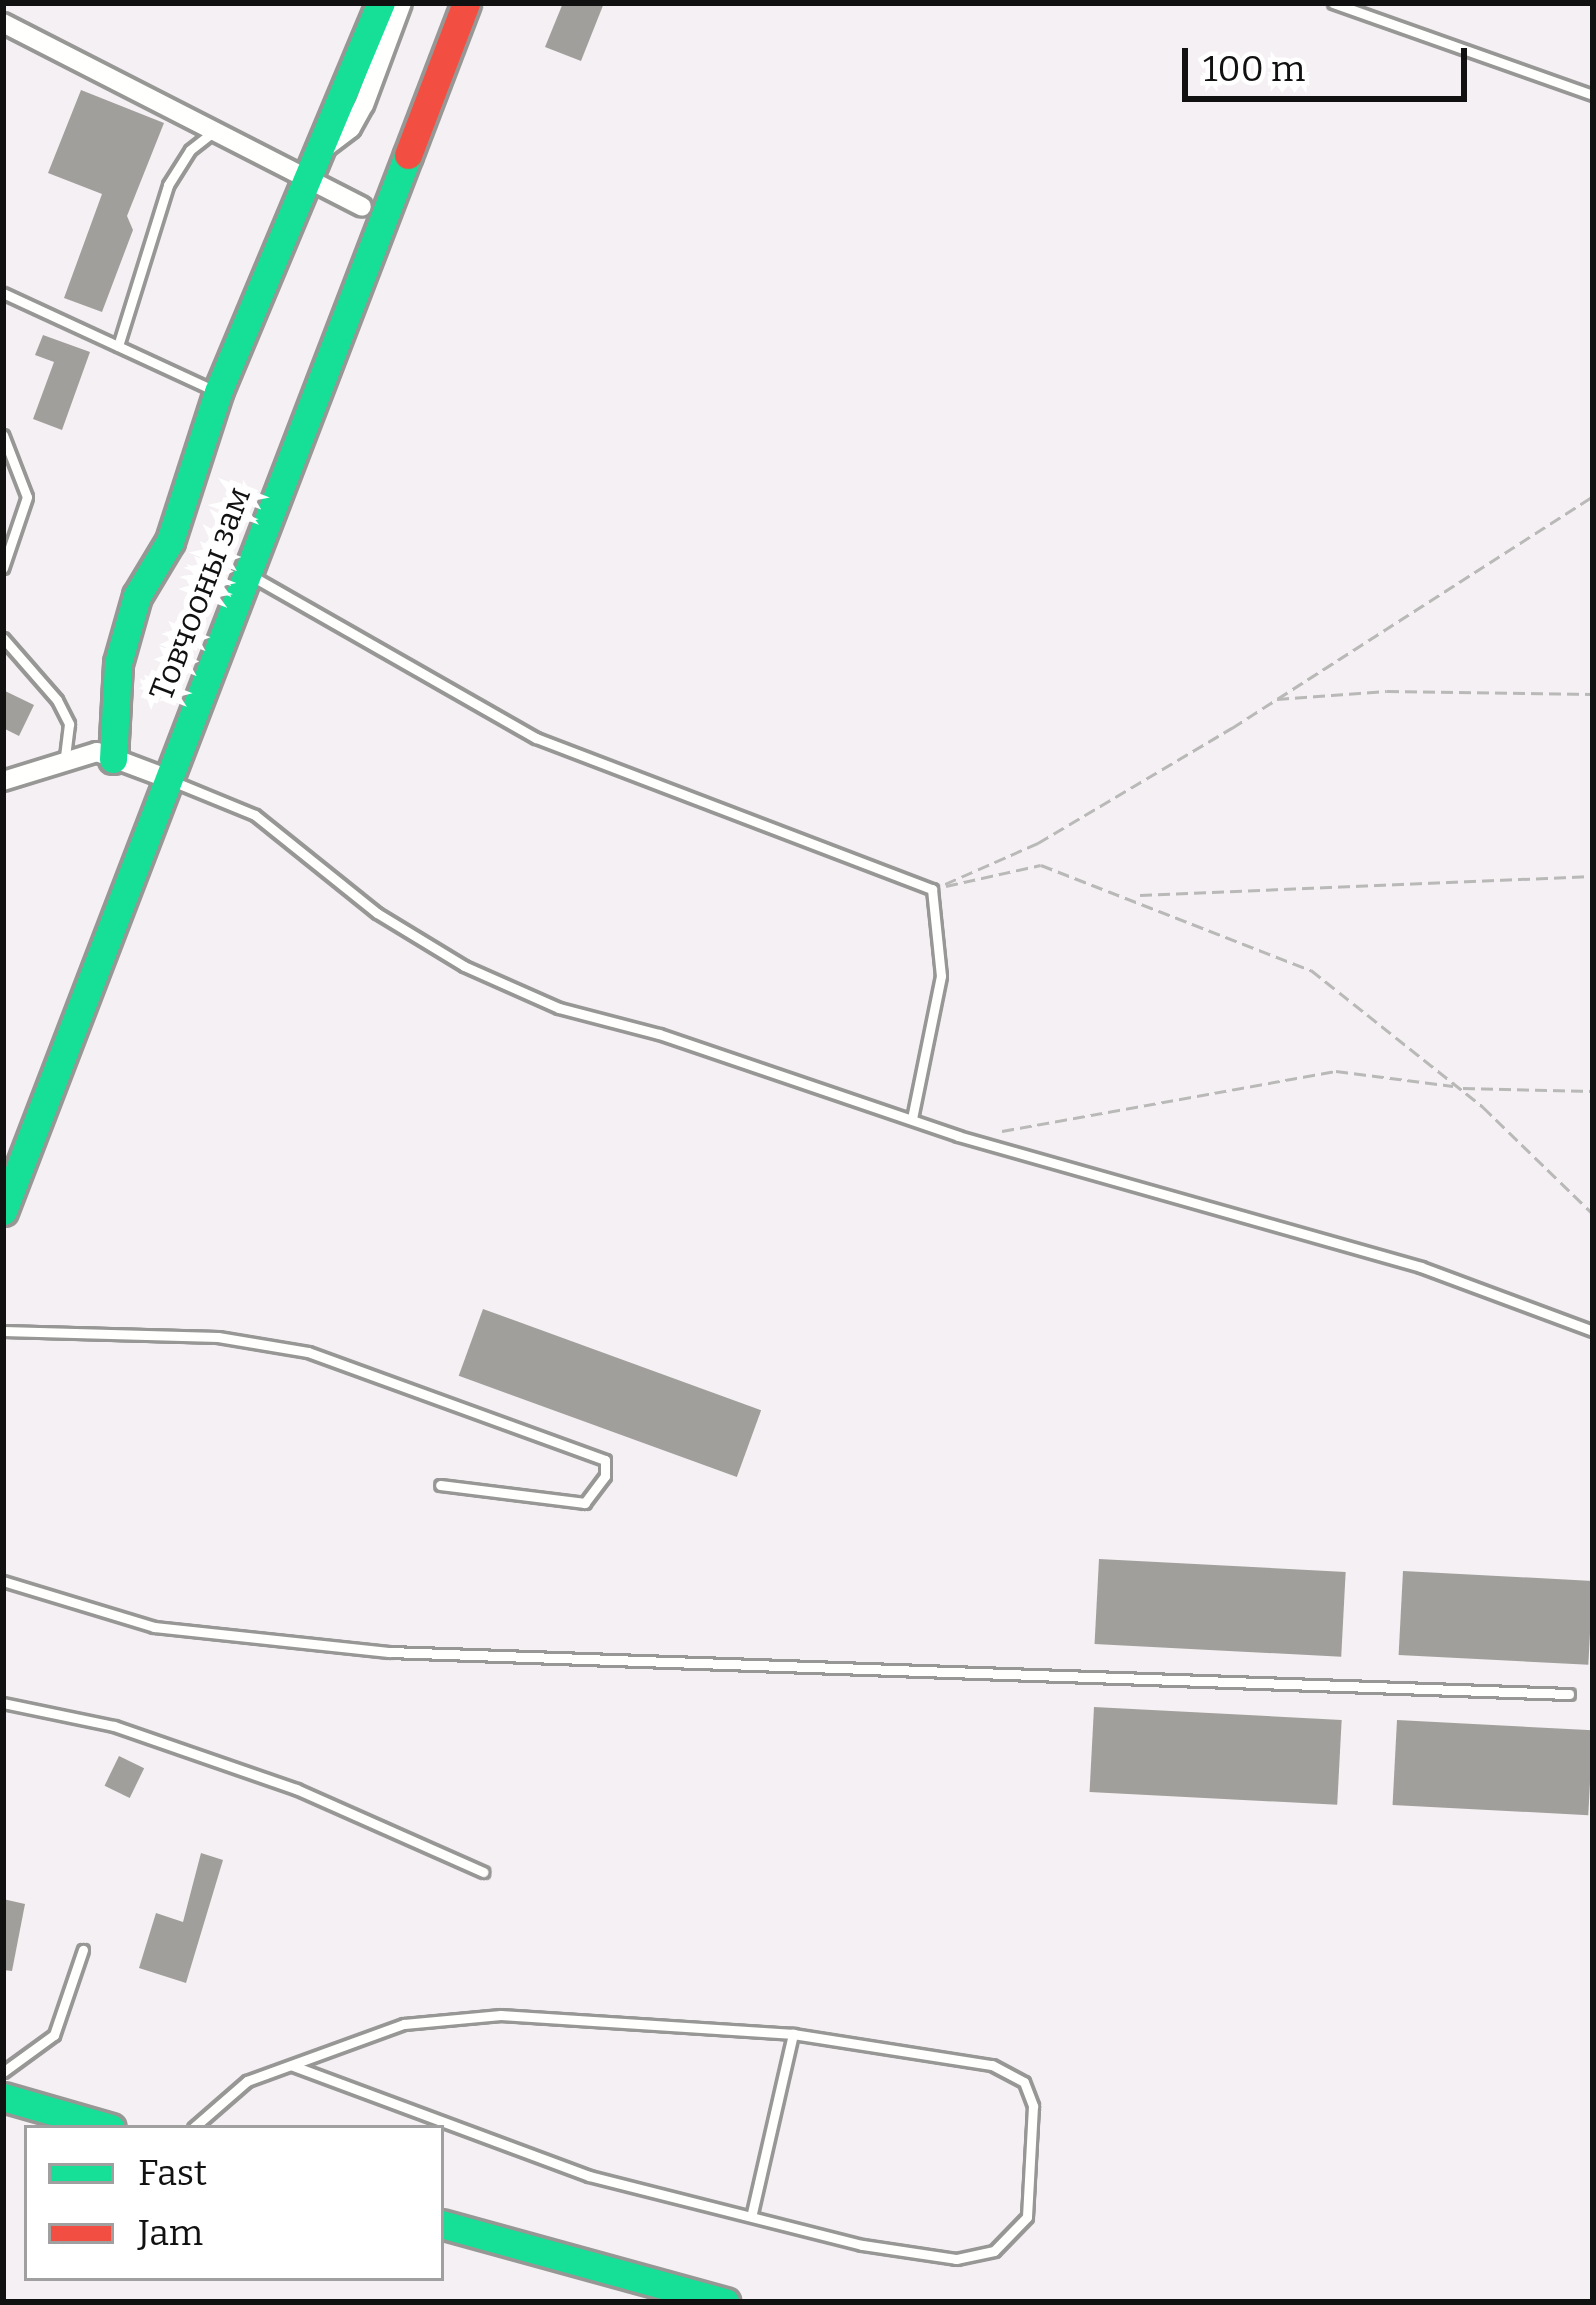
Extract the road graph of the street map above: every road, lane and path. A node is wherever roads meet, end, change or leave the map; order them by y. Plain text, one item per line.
1 (381, 3) edge
2 (403, 3) edge
3 (440, 3) edge
4 (466, 3) edge
5 (1333, 3) edge
6 (3, 23) edge
7 (1593, 95) edge
8 (216, 130) junction
9 (322, 150) junction
10 (303, 180) junction
11 (362, 206) junction
12 (3, 293) edge
13 (118, 346) junction
14 (218, 392) junction
15 (3, 435) edge
16 (1593, 496) edge
17 (3, 568) edge
18 (248, 573) junction
19 (3, 638) edge
20 (1593, 694) edge
21 (1276, 699) junction
22 (65, 757) junction
23 (113, 759) junction
24 (158, 775) junction
25 (3, 781) edge
26 (1593, 876) edge
27 (932, 890) junction
28 (1133, 895) junction
29 (1460, 1088) junction
30 (1593, 1091) edge
31 (912, 1119) junction
32 (997, 1132) dead end
33 (3, 1146) edge
34 (3, 1211) edge
35 (1593, 1214) edge
36 (3, 1331) edge
37 (1593, 1331) edge
38 (440, 1485) dead end
39 (3, 1581) edge
40 (1569, 1694) dead end
41 (3, 1703) edge
42 (483, 1872) dead end
43 (82, 1950) dead end
44 (793, 2034) junction
45 (293, 2066) junction
46 (3, 2072) edge
47 (3, 2097) edge
48 (101, 2125) edge
49 (196, 2125) edge
50 (752, 2213) junction
51 (444, 2225) edge
52 (725, 2302) edge

1 - 9 main road
2 - 9 street
3 - 11 main road, Товчооны зам
4 - 18 main road, Товчооны зам
5 - 7 lane
6 - 8 street
8 - 10 street
8 - 13 lane
9 - 10 main road
10 - 11 street
10 - 14 main road
11 - 24 main road, Товчооны зам
12 - 13 lane
13 - 14 lane
14 - 23 main road
15 - 17 lane
16 - 21 path
18 - 24 main road, Товчооны зам
18 - 27 lane
19 - 22 lane
20 - 21 path
21 - 27 path
22 - 23 street
22 - 25 street
23 - 24 street
24 - 31 lane
24 - 33 main road, Товчооны зам
24 - 34 main road, Товчооны зам
26 - 28 path
27 - 28 path
27 - 31 lane
28 - 29 path
29 - 30 path
29 - 32 path
29 - 35 path
31 - 37 lane
36 - 38 lane
39 - 40 lane
41 - 42 lane
43 - 46 lane
44 - 45 lane
44 - 50 lane
44 - 50 lane
45 - 49 lane
45 - 50 lane
47 - 48 main road
51 - 52 main road

